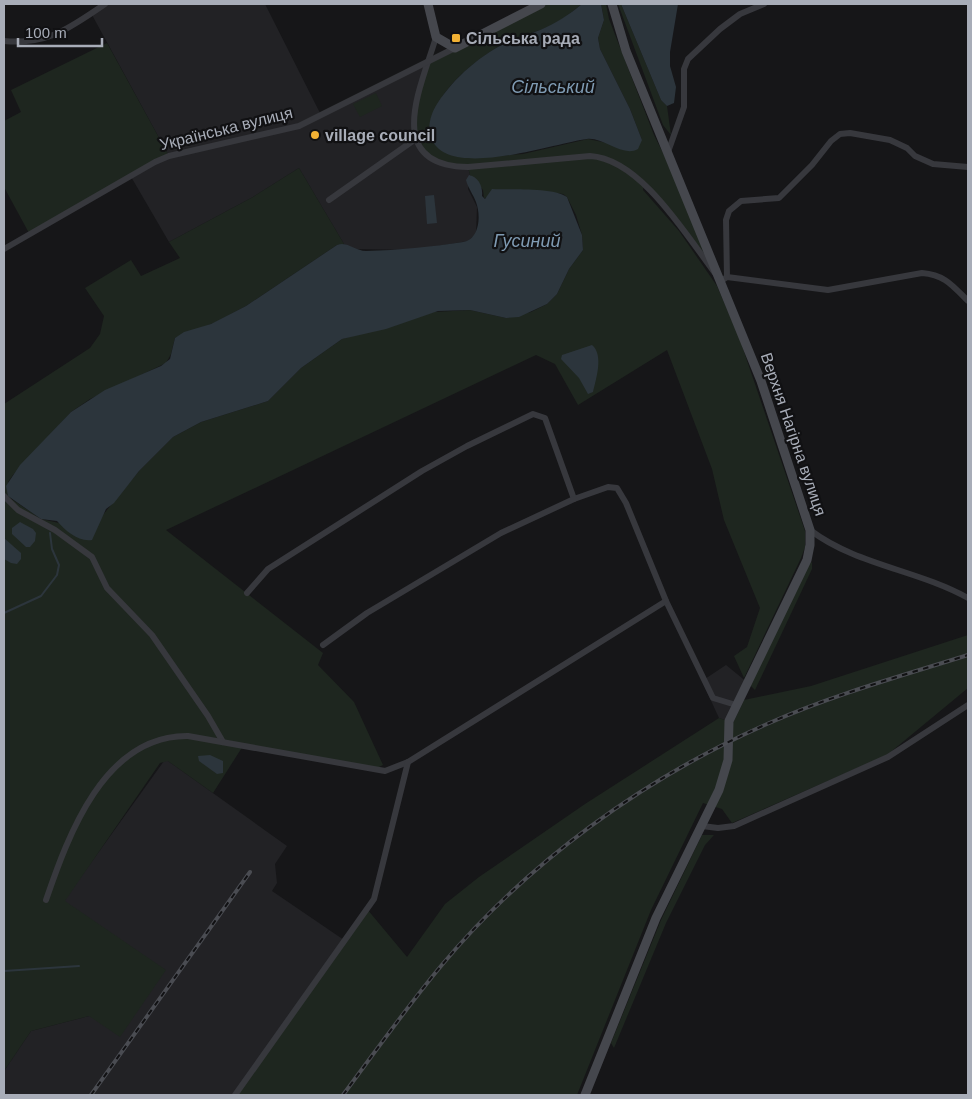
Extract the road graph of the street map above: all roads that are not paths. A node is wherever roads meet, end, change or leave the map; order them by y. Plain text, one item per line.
1 (105, 4) edge
2 (428, 4) edge
3 (541, 4) edge
4 (612, 4) edge
5 (764, 4) edge
6 (436, 37) junction
7 (4, 40) edge
8 (455, 48) junction
9 (429, 62) junction
10 (417, 138) junction
11 (668, 152) junction
12 (968, 167) edge
13 (329, 200) dead end
14 (4, 249) edge
15 (724, 279) junction
16 (968, 301) edge
17 (4, 496) edge
18 (574, 499) junction
19 (810, 530) junction
20 (247, 593) dead end
21 (968, 598) edge
22 (666, 601) junction
23 (323, 645) dead end
24 (736, 705) junction
25 (968, 705) edge
26 (223, 742) junction
27 (408, 762) junction
28 (702, 826) junction
29 (46, 900) dead end
30 (235, 1095) edge
31 (585, 1095) edge

1 - 7 street
2 - 6 main road
3 - 8 main road, Українська вулиця
4 - 11 main road, Верхня Нагірна вулиця
5 - 11 street
6 - 8 main road
6 - 9 street
8 - 9 street, Українська вулиця
9 - 10 street
9 - 14 street, Українська вулиця
10 - 13 street
10 - 15 street
11 - 15 main road, Верхня Нагірна вулиця
12 - 15 street
15 - 16 street
15 - 19 main road, Верхня Нагірна вулиця
17 - 26 street
18 - 20 street
18 - 22 street
18 - 23 street
19 - 21 street
19 - 24 main road, Верхня Нагірна вулиця
22 - 24 street
22 - 27 street
24 - 28 main road, Верхня Нагірна вулиця
25 - 28 street
26 - 27 street
26 - 29 street
27 - 30 street
28 - 31 main road, Верхня Нагірна вулиця

